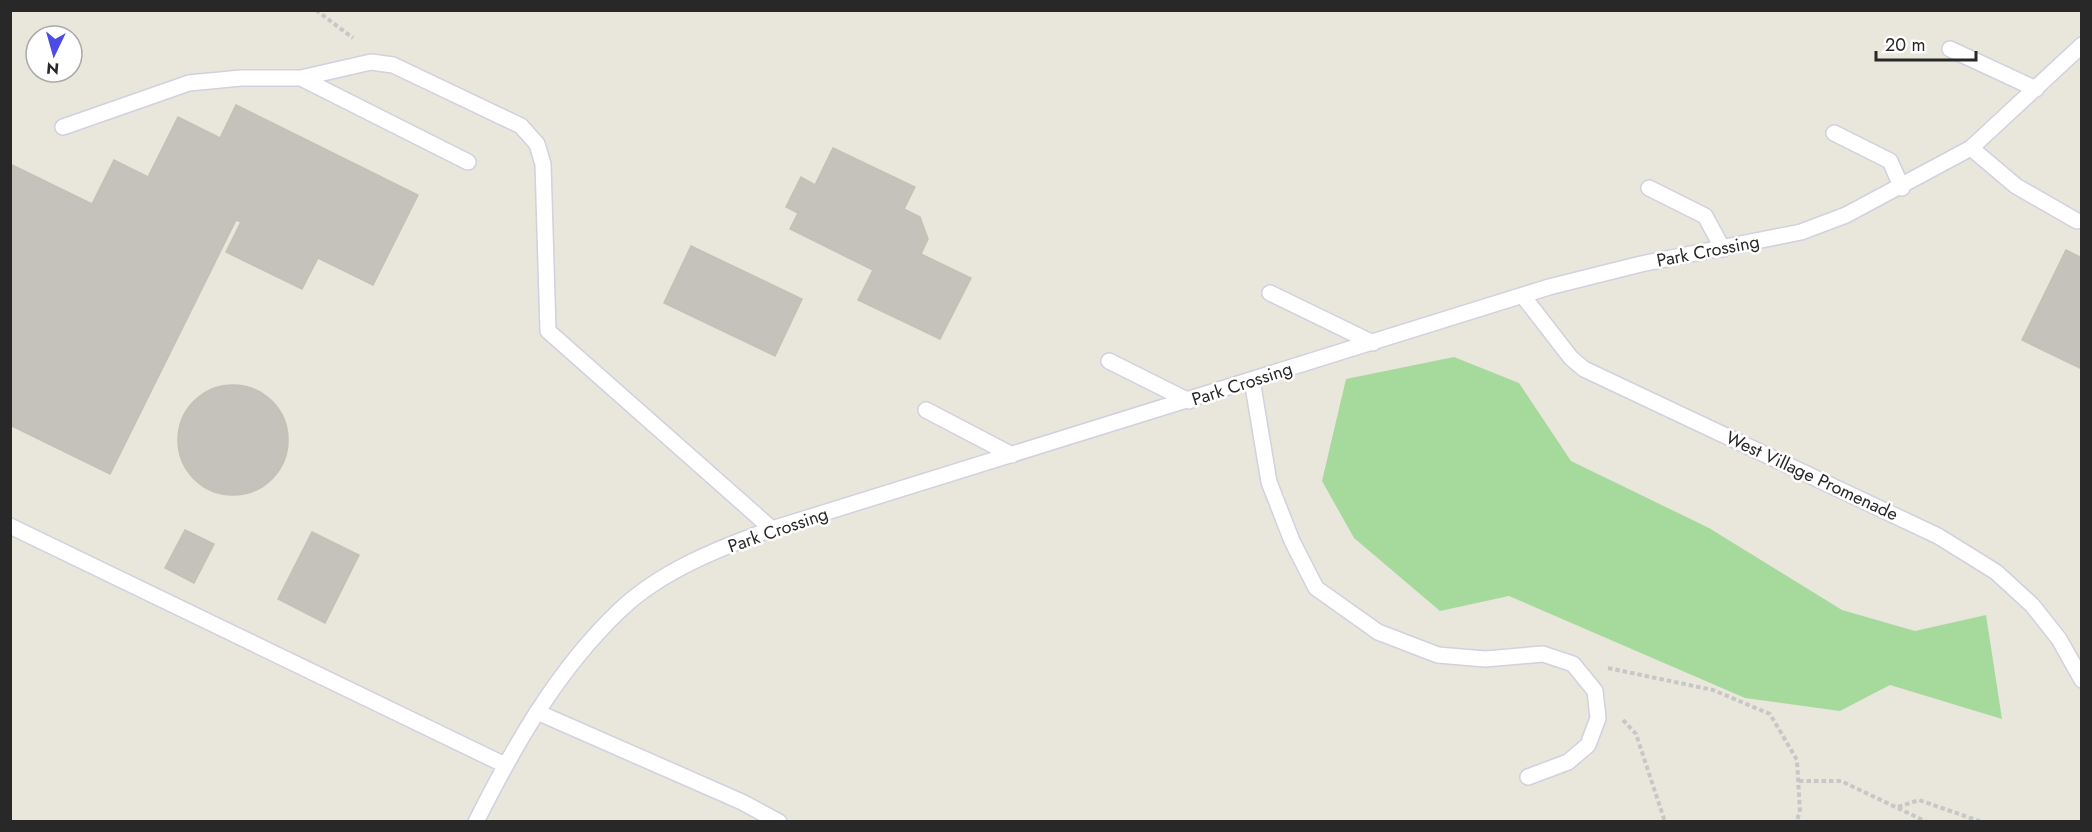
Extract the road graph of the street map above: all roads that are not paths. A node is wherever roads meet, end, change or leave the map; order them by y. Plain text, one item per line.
1 (2082, 45) edge
2 (1950, 49) dead end
3 (301, 78) junction
4 (2036, 89) junction
5 (63, 127) dead end
6 (1834, 133) dead end
7 (1971, 148) junction
8 (468, 162) dead end
9 (1649, 188) dead end
10 (1902, 188) junction
11 (2077, 221) dead end
12 (1723, 249) junction
13 (1270, 293) dead end
14 (1523, 296) junction
15 (1373, 343) junction
16 (1109, 361) dead end
17 (1252, 380) junction
18 (1189, 401) junction
19 (926, 410) dead end
20 (1012, 454) junction
21 (10, 526) edge
22 (772, 529) junction
23 (2082, 680) edge
24 (537, 712) junction
25 (505, 765) junction
26 (1528, 777) dead end
27 (476, 822) edge
28 (779, 822) edge

1 - 4 lane, Park Crossing
2 - 4 lane
3 - 5 lane
3 - 8 lane
3 - 22 lane
4 - 7 lane, Park Crossing
6 - 10 lane
7 - 10 lane, Park Crossing
7 - 11 lane
9 - 12 lane
10 - 12 lane, Park Crossing
12 - 14 lane, Park Crossing
13 - 15 lane
14 - 15 lane, Park Crossing
14 - 23 lane, West Village Promenade
15 - 17 lane, Park Crossing
16 - 18 lane
17 - 18 lane, Park Crossing
17 - 26 lane
18 - 20 lane, Park Crossing
19 - 20 lane
20 - 22 lane, Park Crossing
21 - 25 lane
22 - 24 lane, Park Crossing
24 - 25 lane, Park Crossing
24 - 28 lane
25 - 27 lane, Park Crossing

